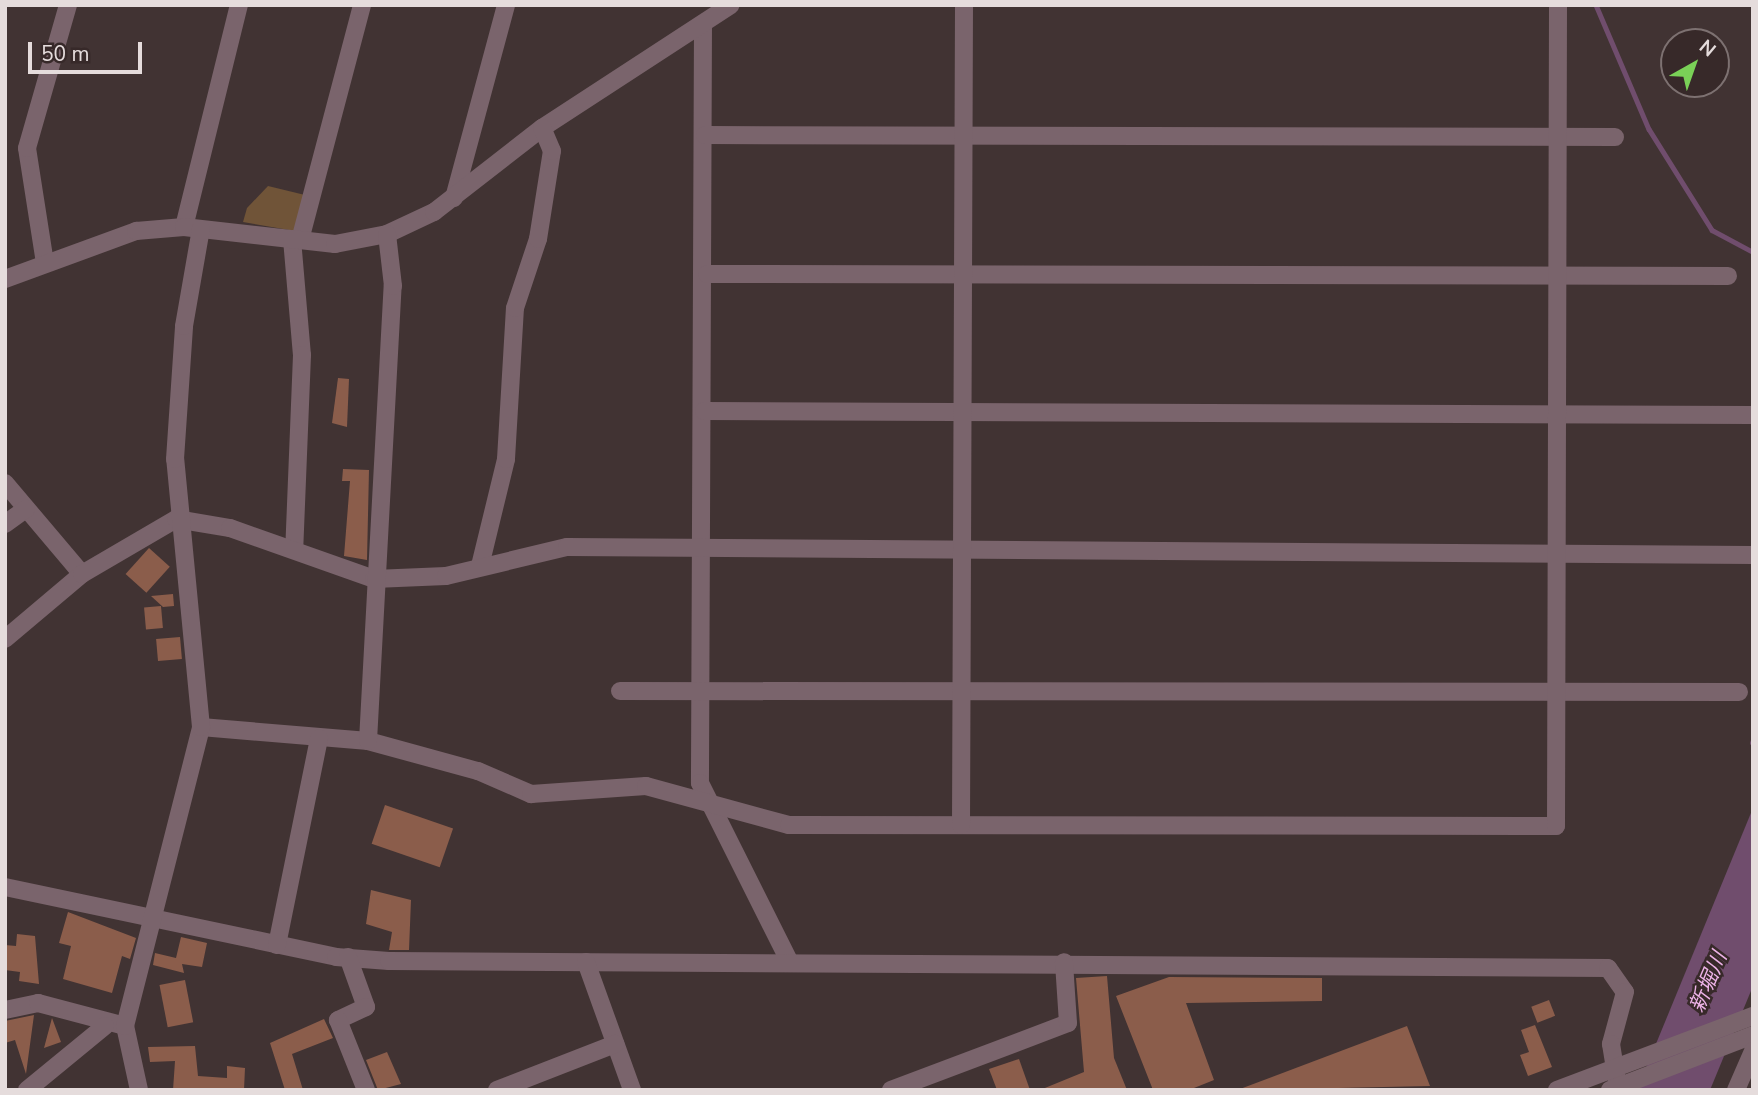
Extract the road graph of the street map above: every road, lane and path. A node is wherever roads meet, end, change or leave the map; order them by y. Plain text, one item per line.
1 (68, 5) edge
2 (239, 5) edge
3 (362, 5) edge
4 (506, 5) edge
5 (731, 5) edge
6 (964, 5) edge
7 (1558, 5) edge
8 (703, 24) junction
9 (542, 128) junction
10 (705, 135) junction
11 (962, 136) junction
12 (1556, 137) junction
13 (1615, 137) dead end
14 (454, 198) junction
15 (192, 228) junction
16 (387, 234) junction
17 (296, 240) junction
18 (45, 263) junction
19 (963, 273) junction
20 (707, 274) junction
21 (1554, 275) junction
22 (1728, 276) dead end
23 (5, 279) edge
24 (704, 411) junction
25 (962, 412) junction
26 (1557, 414) junction
27 (1753, 415) edge
28 (5, 483) edge
29 (26, 509) junction
30 (176, 519) junction
31 (5, 524) edge
32 (702, 546) junction
33 (961, 547) junction
34 (294, 550) junction
35 (1558, 554) junction
36 (1753, 555) edge
37 (480, 566) junction
38 (82, 574) junction
39 (374, 579) junction
40 (5, 639) edge
41 (961, 689) junction
42 (701, 690) junction
43 (1557, 690) junction
44 (620, 691) dead end
45 (1739, 692) dead end
46 (201, 727) junction
47 (319, 738) junction
48 (368, 741) junction
49 (706, 800) junction
50 (961, 825) junction
51 (5, 887) edge
52 (156, 918) junction
53 (277, 944) junction
54 (348, 957) junction
55 (586, 962) junction
56 (1064, 962) junction
57 (790, 963) junction
58 (5, 1010) edge
59 (1753, 1016) edge
60 (105, 1026) junction
61 (125, 1026) junction
62 (1750, 1041) edge
63 (615, 1044) junction
64 (1614, 1068) junction
65 (1621, 1086) edge
66 (27, 1090) edge
67 (139, 1090) edge
68 (366, 1090) edge
69 (497, 1090) edge
70 (632, 1090) edge
71 (891, 1090) edge
72 (1557, 1090) edge
73 (1736, 1090) edge

1 - 18 street
2 - 15 street
3 - 17 street
4 - 14 street
5 - 8 street
6 - 11 street
7 - 12 street
8 - 9 street
8 - 10 street
9 - 14 street
9 - 37 street
10 - 11 street
10 - 20 street
11 - 12 street
11 - 19 street
12 - 13 street
12 - 21 street
14 - 16 street
15 - 17 street
15 - 18 street
15 - 30 street
16 - 17 street
16 - 39 street
17 - 34 street
18 - 23 street
19 - 20 street
19 - 21 street
19 - 25 street
20 - 24 street
21 - 22 street
21 - 26 street
24 - 25 street
24 - 32 street
25 - 26 street
25 - 33 street
26 - 27 street
26 - 35 street
28 - 29 street
29 - 31 street
29 - 38 street
30 - 34 street
30 - 38 street
30 - 46 street
32 - 33 street
32 - 37 street
32 - 42 street
33 - 35 street
33 - 41 street
34 - 39 street
35 - 36 street
35 - 43 street
37 - 39 street
38 - 40 street
39 - 48 street
41 - 42 street
41 - 43 street
41 - 50 street
42 - 44 street
42 - 49 street
43 - 45 street
43 - 50 street
46 - 47 street
46 - 52 street
47 - 48 street
47 - 53 street
48 - 49 street
49 - 50 street
49 - 57 street
51 - 52 street
52 - 53 street
52 - 61 street
53 - 54 street
54 - 55 street
54 - 68 street
55 - 57 street
55 - 63 street
56 - 57 street
56 - 64 street
56 - 71 street
58 - 60 street
59 - 64 street
60 - 61 street
60 - 66 street
61 - 67 street
62 - 65 street
62 - 73 street
63 - 69 street
63 - 70 street
64 - 65 street
64 - 72 street

